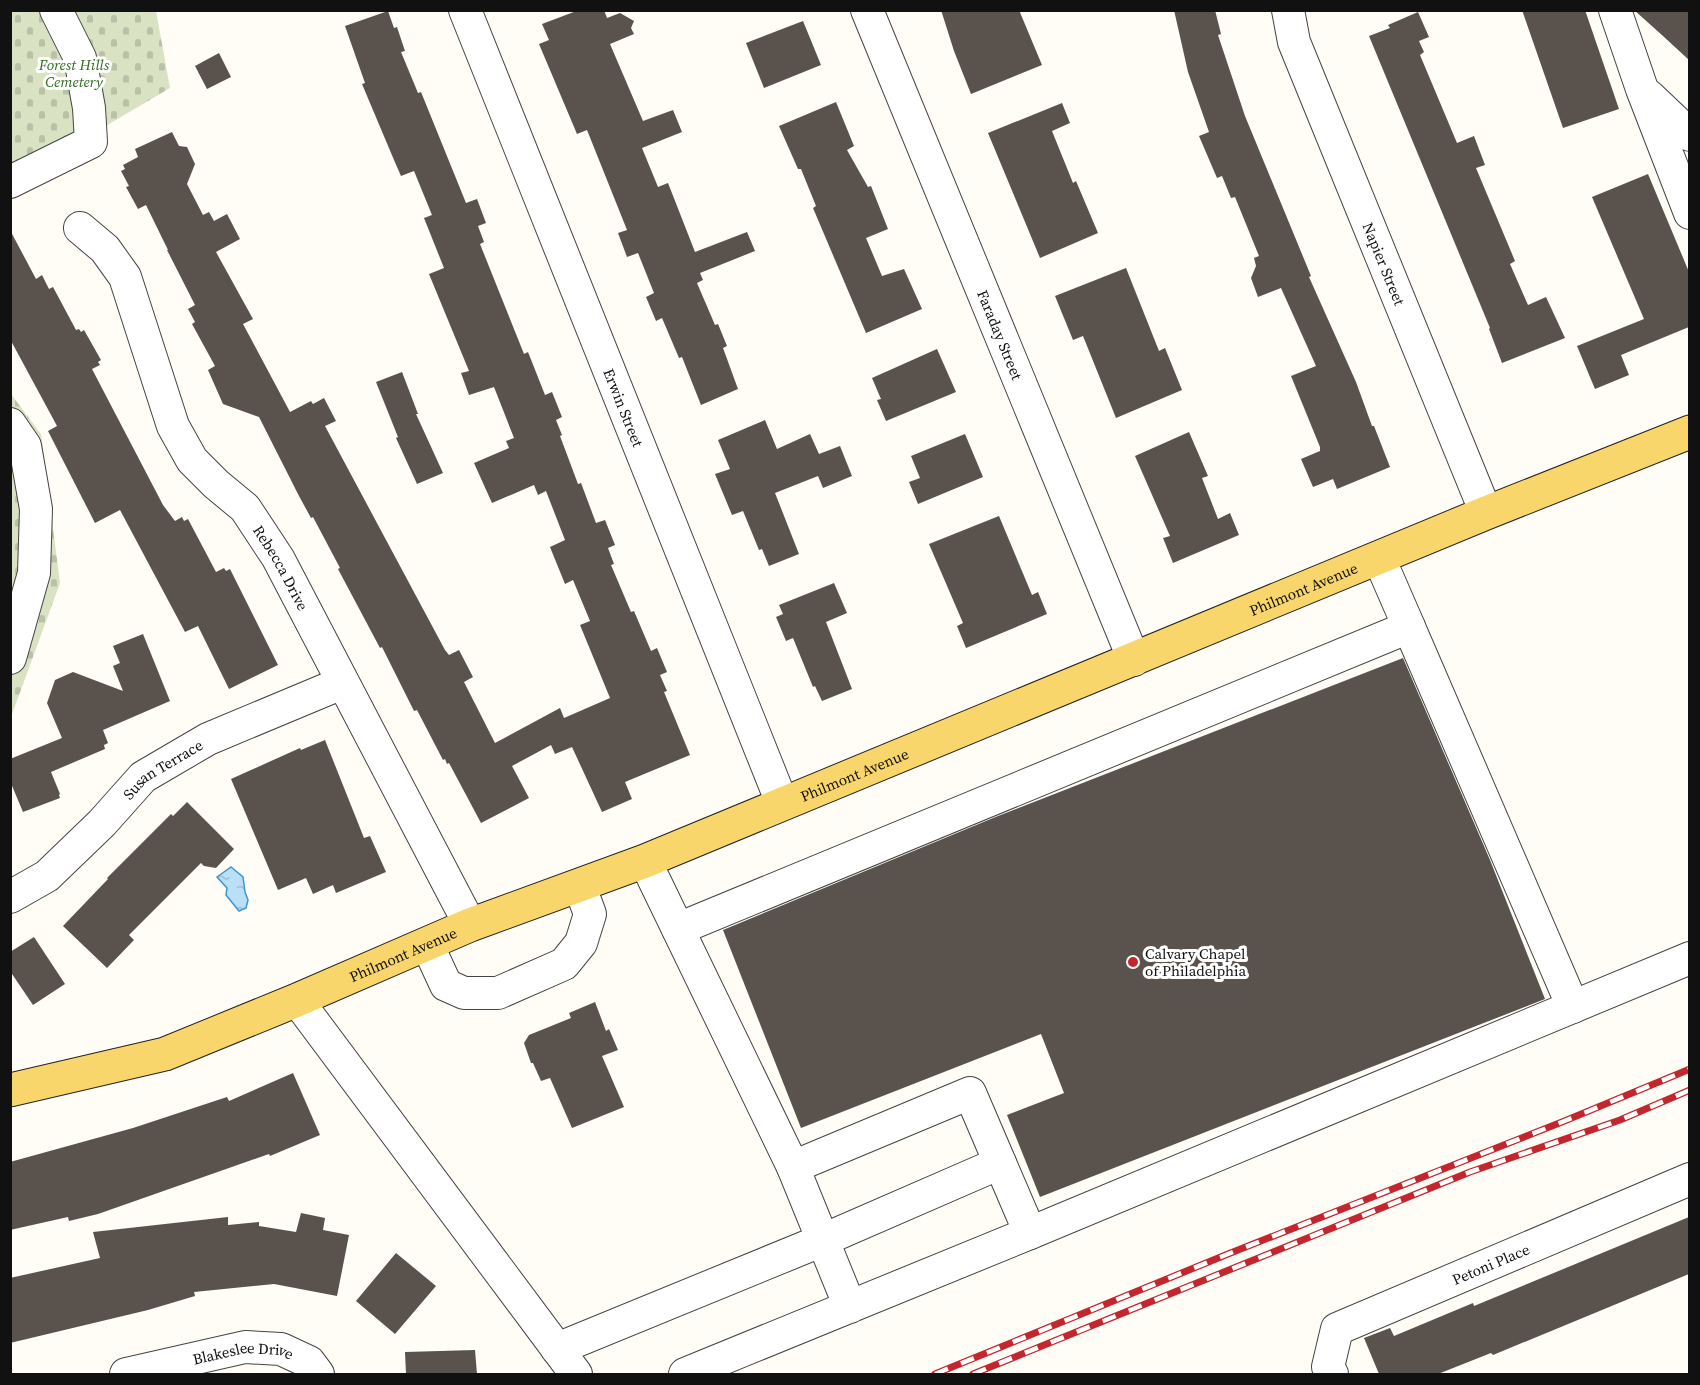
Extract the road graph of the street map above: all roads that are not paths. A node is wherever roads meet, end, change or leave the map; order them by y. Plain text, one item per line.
1 (56, 10) edge
2 (465, 10) edge
3 (867, 10) edge
4 (1288, 10) edge
5 (1615, 10) edge
6 (1642, 89) junction
7 (1689, 135) edge
8 (10, 182) edge
9 (1687, 199) edge
10 (80, 228) dead end
11 (10, 424) edge
12 (1689, 432) edge
13 (1486, 513) junction
14 (1379, 558) junction
15 (1409, 627) junction
16 (10, 658) edge
17 (1134, 660) junction
18 (342, 683) junction
19 (782, 803) junction
20 (645, 861) junction
21 (580, 886) junction
22 (10, 897) edge
23 (470, 925) junction
24 (678, 929) junction
25 (427, 944) junction
26 (1689, 958) edge
27 (297, 1000) junction
28 (1573, 1007) junction
29 (10, 1090) edge
30 (1000, 1163) junction
31 (793, 1167) junction
32 (1689, 1179) edge
33 (1030, 1233) junction
34 (823, 1240) junction
35 (850, 1307) junction
36 (557, 1349) junction
37 (126, 1374) edge
38 (318, 1374) edge
39 (576, 1374) edge
40 (685, 1374) edge
41 (1332, 1374) edge

1 - 8 street
2 - 19 street, Erwin Street
3 - 17 street, Faraday Street
4 - 13 street, Napier Street
5 - 6 street
6 - 7 street
6 - 9 street
10 - 18 street, Rebecca Drive
11 - 16 street
12 - 13 main road, Philmont Avenue
13 - 14 main road, Philmont Avenue
14 - 15 street
14 - 17 main road, Philmont Avenue
15 - 24 street
15 - 28 street
17 - 19 main road, Philmont Avenue
18 - 22 street, Susan Terrace
18 - 23 street, Rebecca Drive
19 - 20 main road, Philmont Avenue
20 - 21 main road, Philmont Avenue
20 - 24 street
21 - 23 main road, Philmont Avenue
21 - 25 street
23 - 25 main road, Philmont Avenue
24 - 31 street
25 - 27 main road, Philmont Avenue
26 - 28 street
27 - 29 main road, Philmont Avenue
27 - 36 street
28 - 33 street
30 - 31 street
30 - 33 street
30 - 34 street
31 - 34 street
32 - 41 street, Petoni Place
33 - 35 street
34 - 35 street
34 - 36 street
35 - 40 street
36 - 39 street
37 - 38 street, Blakeslee Drive

